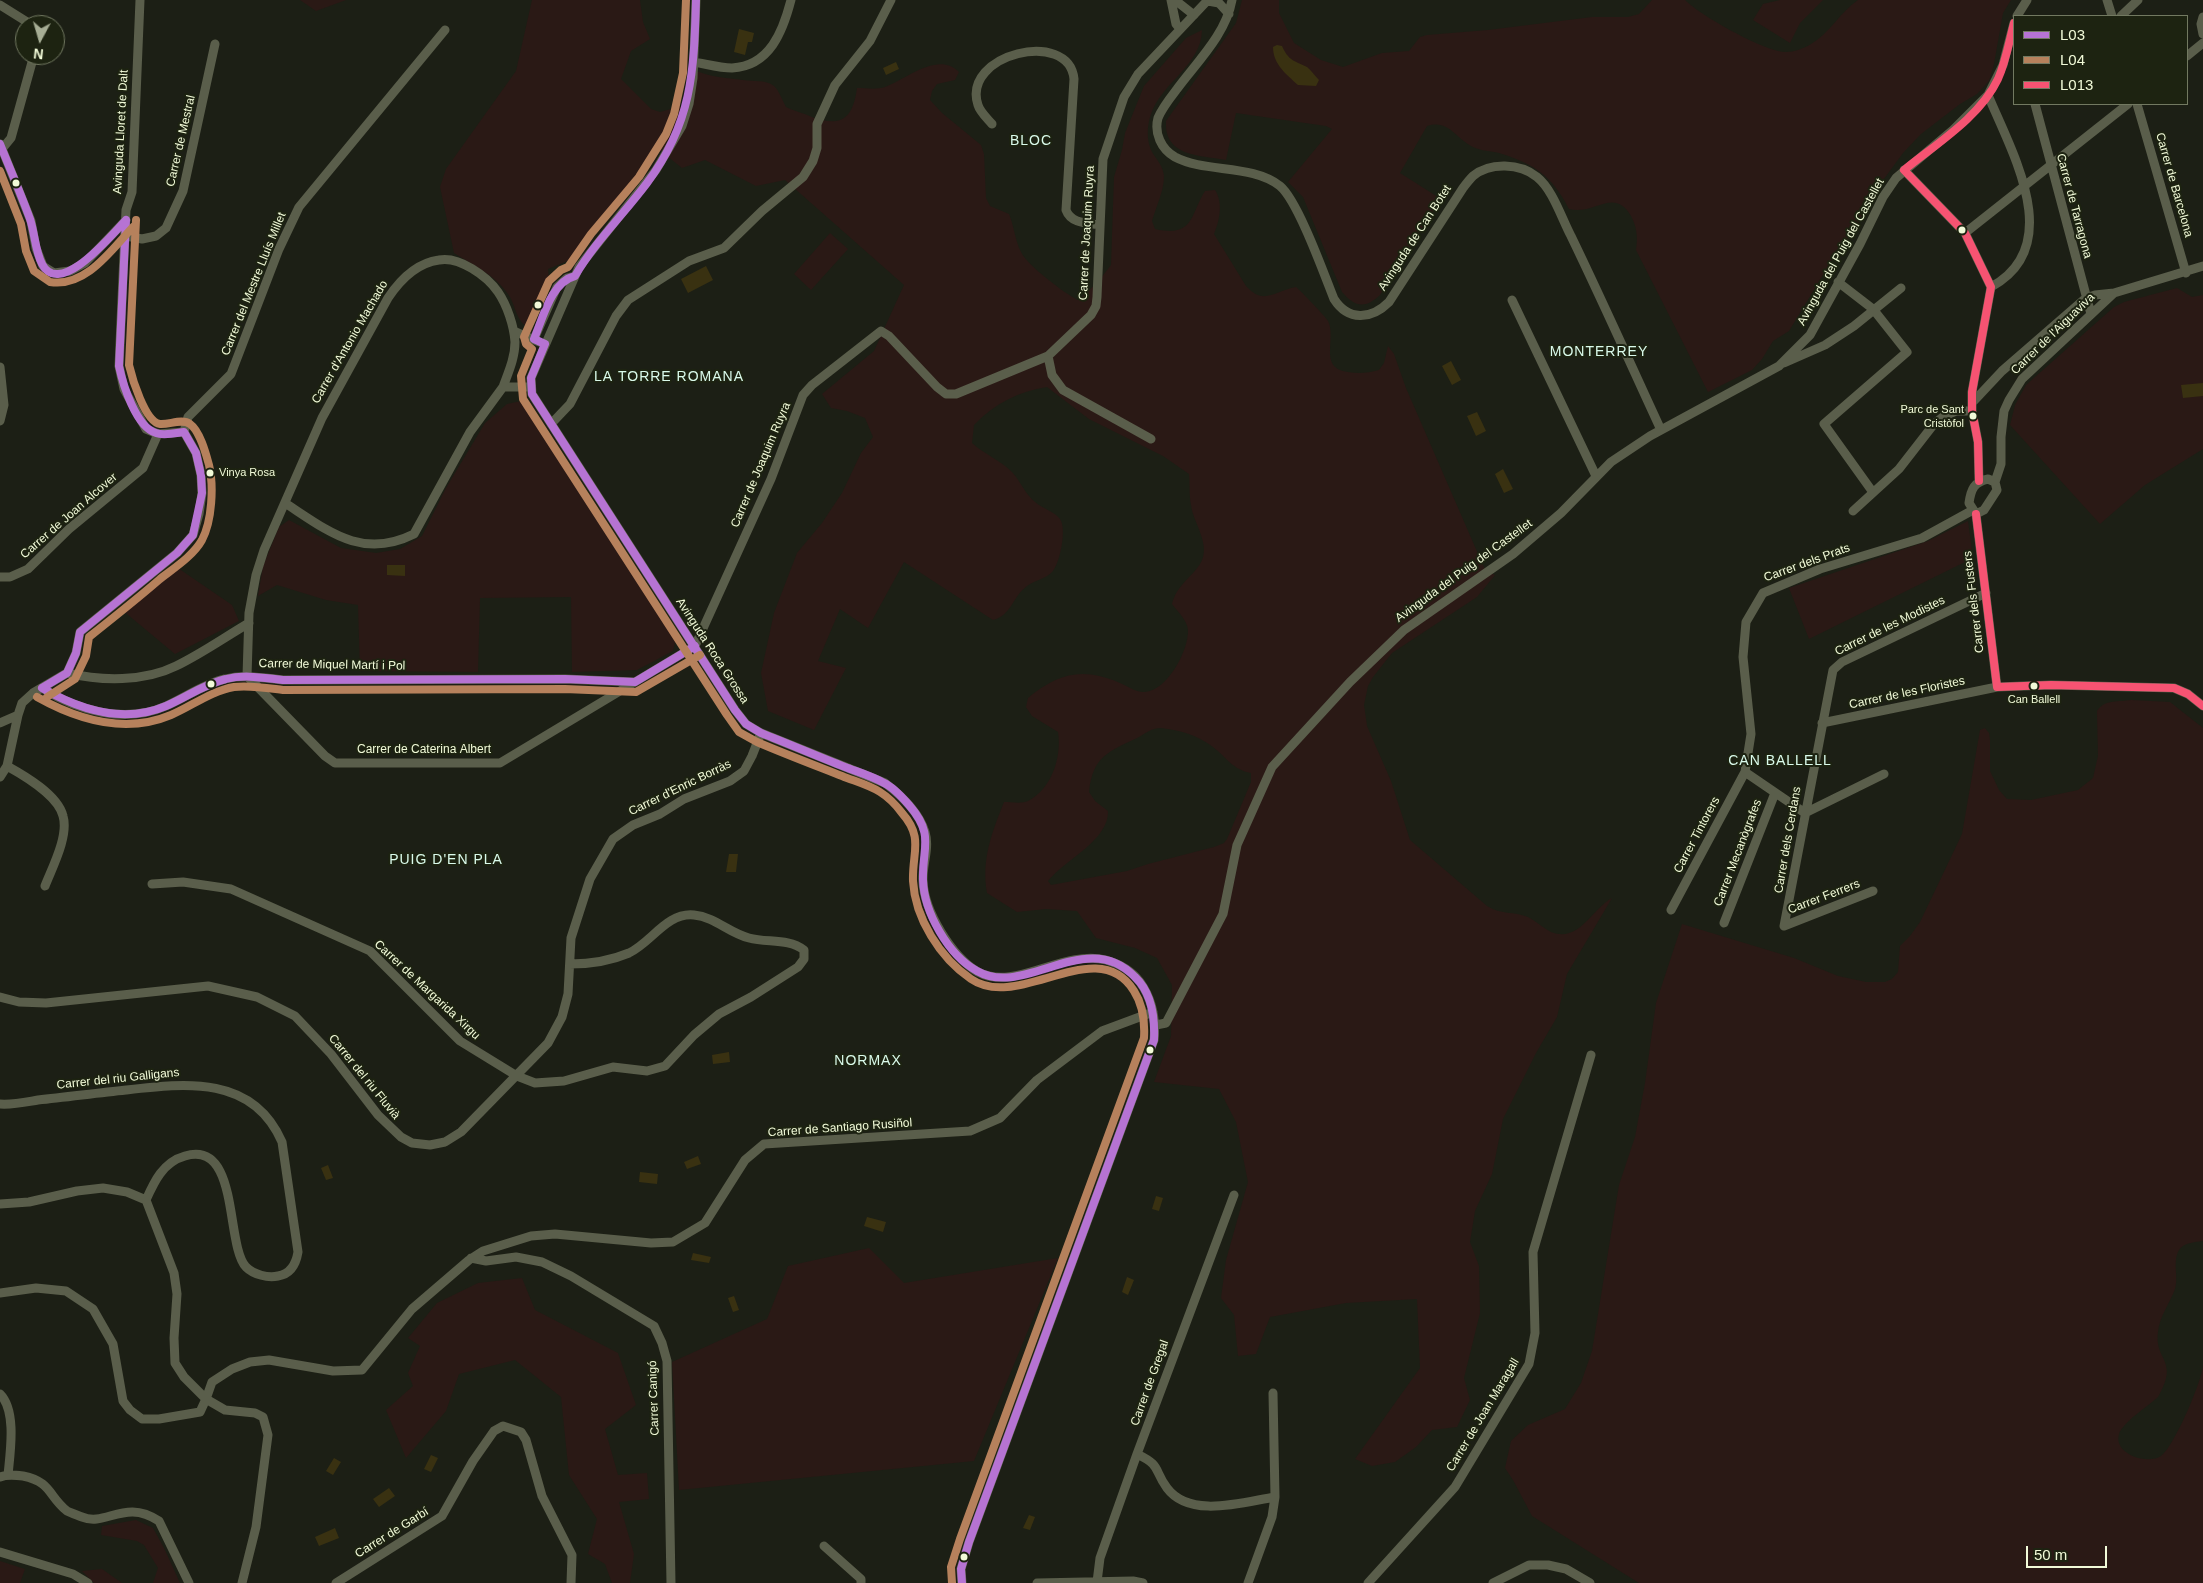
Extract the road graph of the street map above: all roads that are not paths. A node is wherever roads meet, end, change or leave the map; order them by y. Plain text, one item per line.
1 (140, 0) edge
2 (696, 0) edge
3 (791, 0) edge
4 (891, 0) edge
5 (1171, 0) edge
6 (1176, 0) edge
7 (1208, 0) edge
8 (1232, 0) edge
9 (2026, 0) edge
10 (2107, 0) edge
11 (2138, 0) edge
12 (0, 5) edge
13 (1229, 14) junction
14 (16, 15) edge
15 (1194, 15) junction
16 (2018, 15) edge
17 (2112, 15) edge
18 (2122, 15) edge
19 (2203, 17) edge
20 (1180, 29) junction
21 (445, 30) dead end
22 (2203, 34) edge
23 (2012, 41) edge
24 (2203, 43) edge
25 (215, 44) dead end
26 (2188, 55) edge
27 (694, 62) junction
28 (31, 65) edge
29 (1988, 95) junction
30 (2035, 105) edge
31 (2127, 105) edge
32 (2137, 105) edge
33 (992, 124) dead end
34 (1, 146) edge
35 (2050, 164) junction
36 (1904, 170) junction
37 (2025, 184) junction
38 (126, 220) junction
39 (1100, 225) junction
40 (1965, 233) junction
41 (126, 236) junction
42 (2203, 266) edge
43 (2186, 273) junction
44 (575, 276) junction
45 (1838, 282) junction
46 (1991, 287) junction
47 (1901, 288) dead end
48 (2114, 294) junction
49 (2086, 298) junction
50 (1512, 300) dead end
51 (1873, 309) junction
52 (2091, 314) junction
53 (514, 331) junction
54 (534, 339) junction
55 (545, 344) junction
56 (1048, 356) junction
57 (1779, 366) junction
58 (0, 367) edge
59 (503, 387) junction
60 (530, 387) junction
61 (1972, 407) junction
62 (0, 421) edge
63 (551, 424) junction
64 (1661, 430) junction
65 (184, 432) junction
66 (158, 434) junction
67 (1151, 439) dead end
68 (1596, 476) junction
69 (1979, 481) junction
70 (1995, 482) junction
71 (1872, 491) junction
72 (284, 503) junction
73 (1853, 511) dead end
74 (1975, 512) junction
75 (0, 577) edge
76 (1986, 593) junction
77 (249, 622) junction
78 (694, 646) junction
79 (1833, 670) joint
80 (67, 673) junction
81 (247, 676) junction
82 (635, 682) junction
83 (1996, 687) junction
84 (42, 688) junction
85 (2203, 706) edge
86 (18, 715) junction
87 (0, 723) edge
88 (1822, 723) junction
89 (761, 733) junction
90 (7, 766) junction
91 (1745, 772) junction
92 (1884, 774) dead end
93 (0, 777) edge
94 (1775, 793) junction
95 (1805, 813) junction
96 (152, 884) dead end
97 (46, 886) dead end
98 (1873, 891) dead end
99 (1671, 910) dead end
100 (1724, 923) dead end
101 (1784, 926) joint
102 (570, 964) junction
103 (0, 997) edge
104 (1153, 1012) junction
105 (1156, 1025) junction
106 (1591, 1054) dead end
107 (516, 1076) junction
108 (0, 1104) edge
109 (1234, 1194) dead end
110 (146, 1200) junction
111 (0, 1204) edge
112 (471, 1258) junction
113 (0, 1293) edge
114 (1273, 1393) dead end
115 (0, 1394) edge
116 (206, 1399) junction
117 (1137, 1454) junction
118 (4, 1476) edge
119 (1274, 1497) junction
120 (824, 1546) dead end
121 (0, 1552) edge
122 (1097, 1582) junction
123 (88, 1583) edge
124 (189, 1583) edge
125 (242, 1583) edge
126 (336, 1583) edge
127 (571, 1583) edge
128 (671, 1583) edge
129 (861, 1583) edge
130 (962, 1583) edge
131 (1038, 1583) edge
132 (1142, 1583) edge
133 (1248, 1583) edge
134 (1368, 1583) edge
135 (1494, 1583) edge
136 (1590, 1583) edge

1 - 38 street, Avinguda Lloret de Dalt
2 - 27 street
3 - 27 street
4 - 63 street
5 - 20 street
6 - 15 street
7 - 13 street, Carrer de Joaquim Ruyra
7 - 15 street, Carrer de Joaquim Ruyra
8 - 13 street, Avinguda de Can Botet
9 - 16 street
10 - 17 street
11 - 18 street
12 - 14 street
13 - 64 street, Avinguda de Can Botet
15 - 20 street, Carrer de Joaquim Ruyra
19 - 22 street
20 - 39 street, Carrer de Joaquim Ruyra
21 - 65 street, Carrer del Mestre Lluís Millet
23 - 29 street, Avinguda del Puig del Castellet
24 - 26 street
25 - 41 street, Carrer de Mestral
27 - 44 street
28 - 34 street
29 - 36 street, Avinguda del Puig del Castellet
29 - 37 street
30 - 35 street, Carrer de Tarragona
31 - 35 street
32 - 43 street, Carrer de Barcelona
33 - 39 street
34 - 38 street
35 - 37 street
35 - 49 street, Carrer de Tarragona
36 - 40 street
36 - 45 street, Avinguda del Puig del Castellet
37 - 40 street
37 - 46 street
38 - 41 street, Avinguda Lloret de Dalt
39 - 56 street, Carrer de Joaquim Ruyra
40 - 46 street
41 - 66 street, Avinguda Lloret de Dalt
42 - 43 street, Carrer de l'Aiguaviva
43 - 48 street, Carrer de l'Aiguaviva
44 - 54 street
44 - 55 street
45 - 51 street
45 - 57 street, Avinguda del Puig del Castellet
46 - 61 street
47 - 51 street
48 - 49 street, Carrer de l'Aiguaviva
48 - 52 street, Carrer de l'Aiguaviva
49 - 52 street, Carrer de Tarragona
49 - 61 street, Carrer de l'Aiguaviva
50 - 68 street
51 - 57 street
51 - 71 street
52 - 70 street, Carrer de l'Aiguaviva
53 - 54 street
53 - 59 street, Carrer d'Antonio Machado
53 - 72 street, Carrer d'Antonio Machado
54 - 55 street
55 - 60 street
56 - 67 street
56 - 78 street, Carrer de Joaquim Ruyra
57 - 64 street, Avinguda del Puig del Castellet
58 - 62 street
59 - 60 street
59 - 72 street, Carrer d'Antonio Machado
60 - 63 street, Avinguda Roca Grossa
61 - 69 street
61 - 71 street
63 - 78 street, Avinguda Roca Grossa
64 - 68 street, Avinguda del Puig del Castellet
65 - 66 street
65 - 80 street
66 - 75 street, Carrer de Joan Alcover
68 - 105 street, Avinguda del Puig del Castellet
69 - 70 street
69 - 74 street
70 - 74 street
71 - 73 street
72 - 77 street, Carrer d'Antonio Machado
74 - 76 street, Carrer dels Fusters
74 - 91 street, Carrer dels Prats
76 - 79 street, Carrer de les Modistes
76 - 83 street, Carrer dels Fusters
77 - 80 street
77 - 81 street, Carrer d'Antonio Machado
78 - 82 street, Carrer de Caterina Albert
78 - 89 street, Avinguda Roca Grossa
79 - 88 street, Carrer dels Cerdans
80 - 84 street
81 - 82 street, Carrer de Miquel Martí i Pol
81 - 82 street, Carrer de Caterina Albert
81 - 84 street, Carrer de Miquel Martí i Pol
83 - 85 street, Carrer de les Floristes
83 - 88 street, Carrer de les Floristes
84 - 86 street
86 - 87 street
86 - 90 street
88 - 95 street, Carrer dels Cerdans
89 - 102 street, Carrer d'Enric Borràs
89 - 104 street, Avinguda Roca Grossa
90 - 93 street
90 - 97 street
91 - 94 street
91 - 99 street, Carrer Tintorers
92 - 95 street
94 - 95 street
94 - 100 street, Carrer Mecanògrafes
95 - 101 street, Carrer dels Cerdans
96 - 107 street, Carrer de Margarida Xirgu
98 - 101 street, Carrer Ferrers
102 - 107 street, Carrer d'Enric Borràs
102 - 107 street, Carrer de Margarida Xirgu
103 - 107 street, Carrer del riu Fluvià
104 - 105 street, Avinguda Roca Grossa
104 - 112 street, Carrer de Santiago Rusiñol
105 - 130 street, Avinguda Roca Grossa
106 - 134 street, Carrer de Joan Maragall
108 - 110 street, Carrer del riu Galligans
109 - 117 street, Carrer de Gregal
110 - 111 street
110 - 116 street
112 - 116 street, Carrer de Santiago Rusiñol
112 - 128 street, Carrer Canigó
113 - 116 street
114 - 119 street
115 - 118 street
116 - 125 street
117 - 119 street
117 - 122 street, Carrer de Gregal
118 - 124 street
119 - 133 street
120 - 129 street
121 - 123 street
122 - 131 street
122 - 132 street
126 - 127 street, Carrer de Garbí
135 - 136 street

